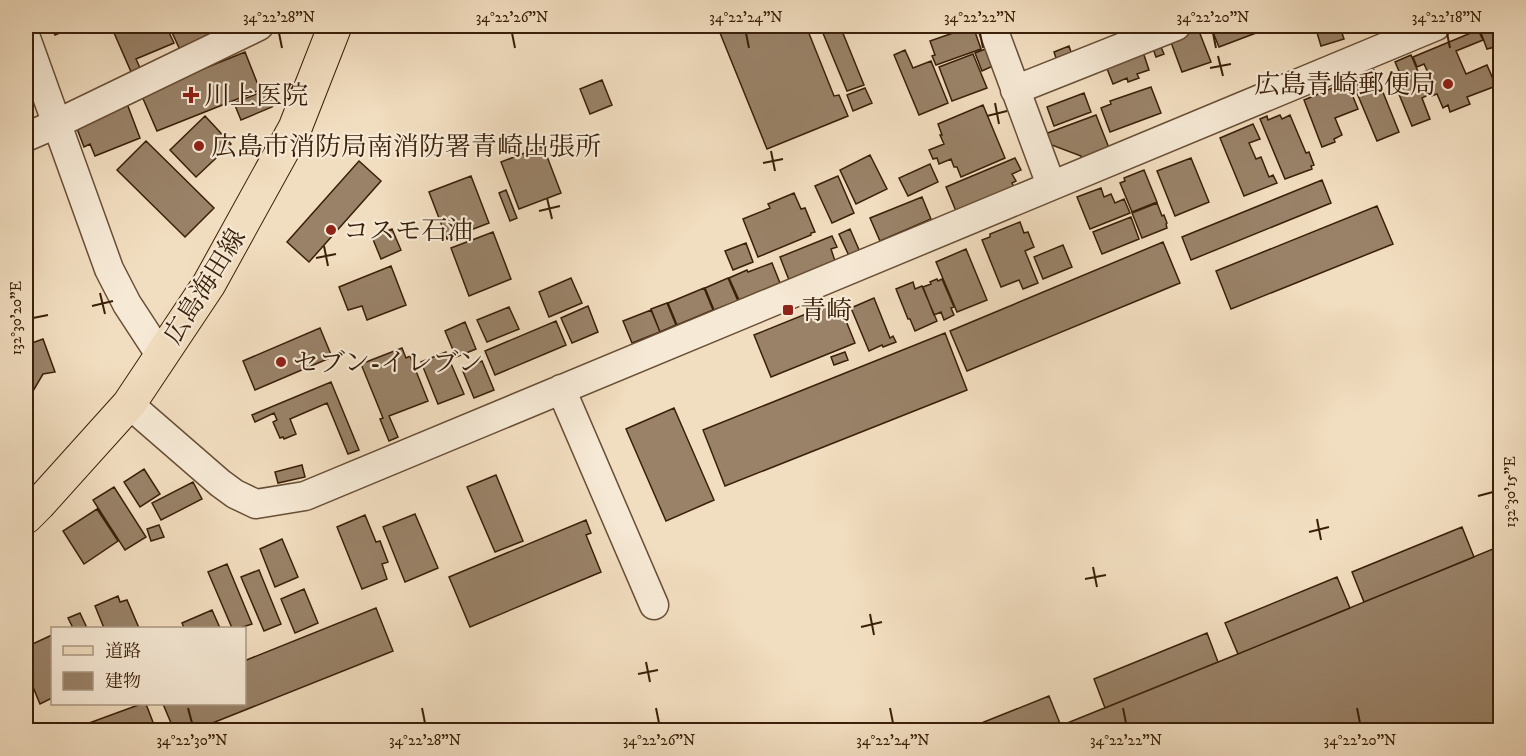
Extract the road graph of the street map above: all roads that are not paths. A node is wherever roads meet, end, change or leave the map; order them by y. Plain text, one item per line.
1 (259, 26) edge
2 (335, 26) edge
3 (992, 26) edge
4 (1176, 26) edge
5 (1436, 26) edge
6 (26, 38) edge
7 (1015, 90) junction
8 (56, 124) junction
9 (26, 137) edge
10 (1051, 186) junction
11 (161, 356) junction
12 (561, 389) junction
13 (129, 404) junction
14 (26, 517) edge
15 (654, 605) dead end

1 - 8 street
2 - 11 main road, 広島海田線
3 - 7 street
4 - 7 street
5 - 10 street
6 - 8 street
7 - 10 street
8 - 9 street
8 - 11 street
10 - 12 street
11 - 13 main road, 広島海田線
12 - 13 street
12 - 15 street
13 - 14 main road, 広島海田線

